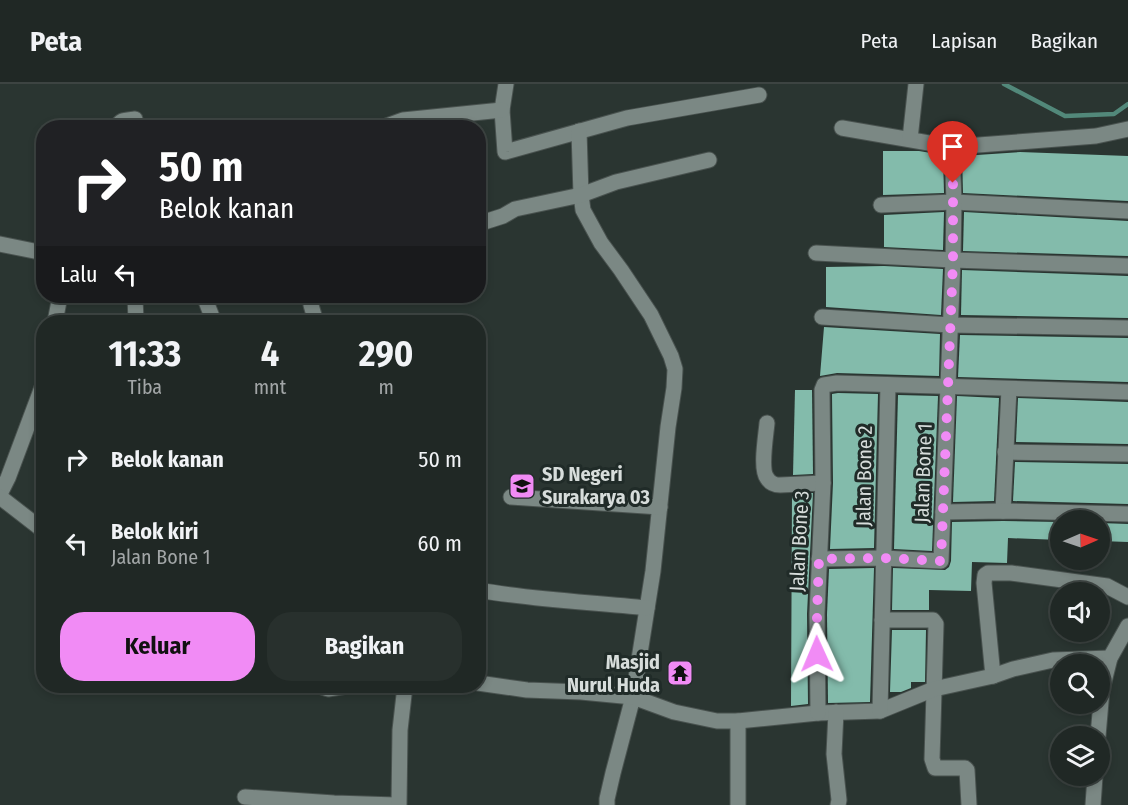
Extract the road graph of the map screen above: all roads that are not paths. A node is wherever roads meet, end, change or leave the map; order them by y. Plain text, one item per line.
1 (506, 84) edge
2 (916, 84) edge
3 (759, 95) dead end
4 (502, 110) junction
5 (135, 119) dead end
6 (128, 120) edge
7 (403, 120) edge
8 (842, 128) dead end
9 (1128, 129) edge
10 (579, 131) junction
11 (910, 139) junction
12 (952, 147) junction
13 (709, 160) dead end
14 (581, 195) junction
15 (954, 202) junction
16 (881, 205) dead end
17 (1128, 211) edge
18 (486, 221) edge
19 (0, 244) edge
20 (36, 251) edge
21 (816, 253) dead end
22 (953, 261) junction
23 (1128, 266) edge
24 (822, 317) dead end
25 (950, 325) junction
26 (1128, 328) edge
27 (888, 386) junction
28 (948, 387) junction
29 (1009, 389) junction
30 (1128, 392) edge
31 (36, 403) edge
32 (767, 423) dead end
33 (1005, 452) junction
34 (1128, 454) edge
35 (823, 483) junction
36 (0, 496) edge
37 (511, 497) dead end
38 (660, 507) junction
39 (1003, 511) junction
40 (942, 512) junction
41 (1128, 514) edge
42 (36, 525) edge
43 (883, 558) junction
44 (819, 559) junction
45 (486, 591) edge
46 (1128, 597) edge
47 (647, 608) junction
48 (882, 620) junction
49 (1128, 626) edge
50 (1110, 658) edge
51 (1050, 661) edge
52 (993, 676) junction
53 (486, 684) edge
54 (934, 688) junction
55 (404, 693) edge
56 (633, 697) junction
57 (880, 711) junction
58 (836, 712) junction
59 (818, 713) junction
60 (738, 721) junction
61 (1094, 786) edge
62 (245, 797) dead end
63 (397, 805) edge
64 (607, 805) edge
65 (738, 805) edge
66 (838, 805) edge
67 (969, 805) edge
68 (1093, 805) edge

1 - 4 street
2 - 11 street
3 - 10 street
4 - 7 street
4 - 10 street
5 - 6 street
8 - 11 street
9 - 12 street
10 - 14 street
11 - 12 street
12 - 15 street, Jalan Bone 1
13 - 14 street
14 - 18 street
14 - 38 street
15 - 16 street
15 - 17 street
15 - 22 street, Jalan Bone 1
19 - 20 street
21 - 22 street
22 - 23 street
22 - 25 street, Jalan Bone 1
24 - 25 street
25 - 26 street
25 - 28 street, Jalan Bone 1
27 - 28 street
27 - 35 street, Jalan Bone 3
27 - 43 street, Jalan Bone 2
28 - 29 street
28 - 40 street, Jalan Bone 1
29 - 30 street
29 - 33 street
31 - 36 street
32 - 35 street
33 - 34 street
33 - 39 street
35 - 44 street, Jalan Bone 3
36 - 42 street
37 - 38 street
38 - 47 street
39 - 40 street
39 - 41 street
40 - 43 street, Jalan Bone 1
43 - 44 street
43 - 48 street, Jalan Bone 2
44 - 59 street, Jalan Bone 3
45 - 47 street
46 - 52 street
47 - 56 street
48 - 54 street
48 - 57 street, Jalan Bone 2
49 - 50 street
51 - 52 street
52 - 54 street
53 - 56 street
54 - 57 street
54 - 67 street
55 - 63 street
56 - 60 street
56 - 64 street
57 - 58 street
58 - 59 street
58 - 66 street
59 - 60 street
60 - 65 street
61 - 68 street
62 - 63 street

